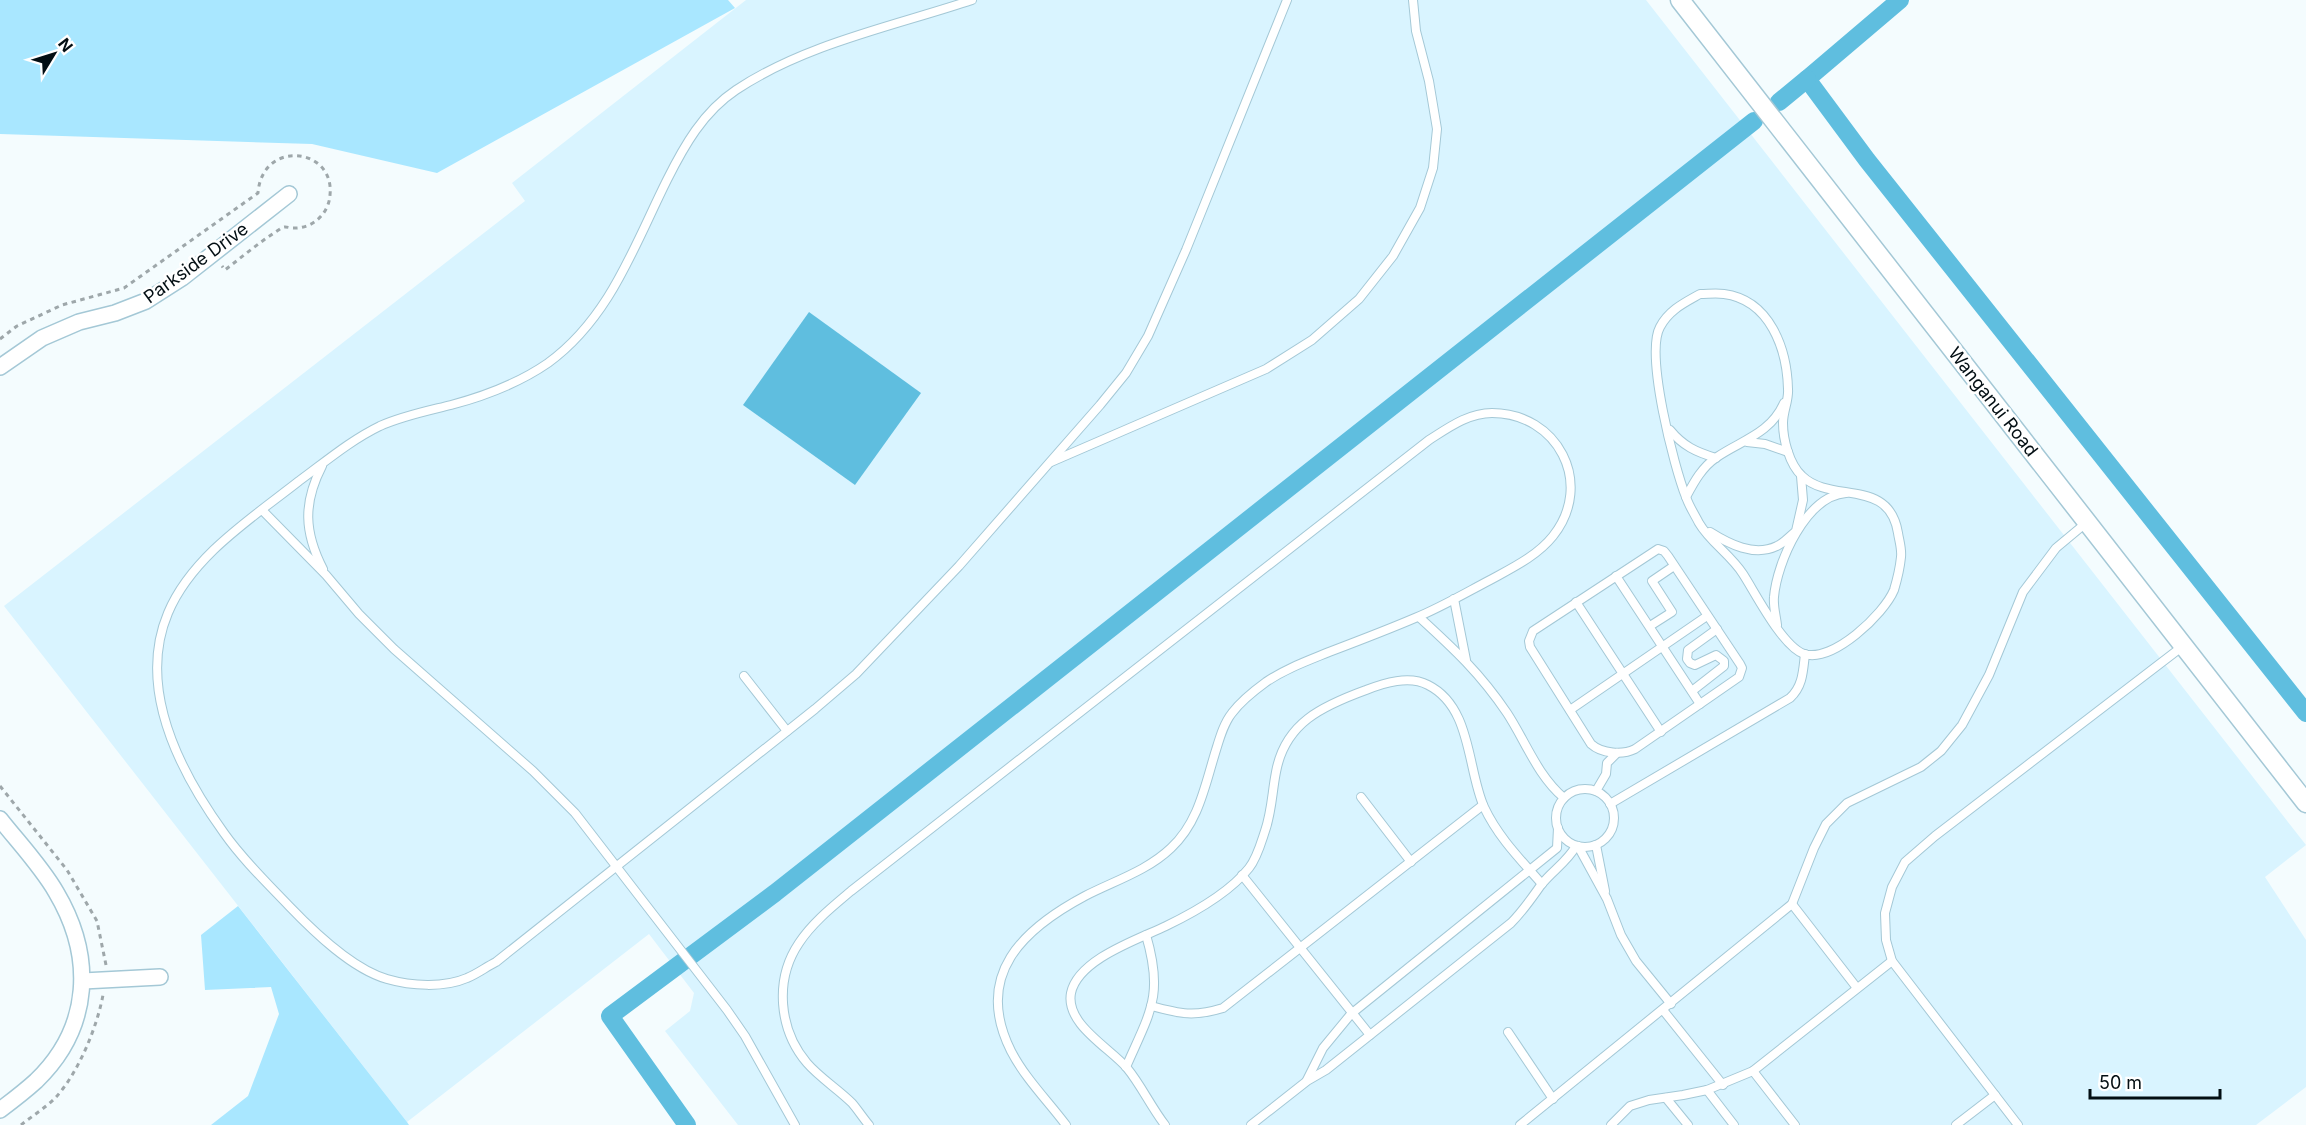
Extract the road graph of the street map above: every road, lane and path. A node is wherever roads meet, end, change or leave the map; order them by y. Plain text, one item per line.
1 (972, 0) edge
2 (1287, 0) edge
3 (1413, 0) edge
4 (1680, 0) edge
5 (289, 194) dead end
6 (200, 235) dead end
7 (0, 339) edge
8 (0, 367) edge
9 (1789, 392) junction
10 (1667, 426) junction
11 (1747, 442) junction
12 (1788, 452) junction
13 (1716, 458) junction
14 (324, 462) junction
15 (1049, 463) junction
16 (1801, 476) junction
17 (1857, 492) junction
18 (1686, 497) junction
19 (262, 510) junction
20 (2087, 522) junction
21 (1701, 526) junction
22 (1796, 531) junction
23 (1674, 566) junction
24 (326, 575) junction
25 (1616, 576) junction
26 (1455, 599) junction
27 (1576, 602) junction
28 (1707, 616) junction
29 (1419, 617) junction
30 (1650, 626) junction
31 (1777, 626) junction
32 (1717, 629) junction
33 (1663, 646) junction
34 (2183, 646) junction
35 (1805, 654) junction
36 (1466, 660) junction
37 (1623, 674) junction
38 (744, 676) dead end
39 (1692, 691) junction
40 (1700, 704) junction
41 (1570, 710) junction
42 (787, 731) junction
43 (1661, 732) junction
44 (1617, 753) junction
45 (1596, 791) junction
46 (1361, 797) dead end
47 (1564, 798) junction
48 (1610, 804) junction
49 (2306, 804) edge
50 (1483, 805) junction
51 (0, 819) edge
52 (1558, 828) junction
53 (1596, 845) junction
54 (1577, 846) junction
55 (1411, 862) junction
56 (616, 867) junction
57 (1530, 871) junction
58 (1242, 875) junction
59 (1542, 884) junction
60 (1607, 899) junction
61 (1792, 904) junction
62 (1146, 935) junction
63 (1300, 949) junction
64 (1892, 961) junction
65 (160, 977) dead end
66 (83, 981) junction
67 (1857, 988) junction
68 (1671, 1004) junction
69 (1152, 1006) junction
70 (1663, 1010) junction
71 (1351, 1014) junction
72 (1508, 1032) dead end
73 (1370, 1035) junction
74 (1126, 1067) junction
75 (1753, 1071) junction
76 (1306, 1081) junction
77 (1723, 1084) junction
78 (1707, 1090) junction
79 (1995, 1095) junction
80 (1666, 1098) junction
81 (1553, 1099) junction
82 (0, 1110) edge
83 (795, 1125) edge
84 (869, 1125) edge
85 (1066, 1125) edge
86 (1165, 1125) edge
87 (1251, 1125) edge
88 (1520, 1125) edge
89 (1611, 1125) edge
90 (1688, 1125) edge
91 (1734, 1125) edge
92 (1795, 1125) edge
93 (1956, 1125) edge
94 (2018, 1125) edge

1 - 14 lane
2 - 15 lane
3 - 15 lane
4 - 20 street, Wanganui Road
5 - 8 street, Parkside Drive
6 - 7 path
9 - 10 lane
9 - 11 lane
9 - 12 lane
10 - 13 lane
10 - 18 lane
11 - 12 lane
11 - 13 lane
12 - 16 lane
13 - 18 lane
14 - 19 lane
14 - 24 lane
15 - 42 lane
16 - 17 lane
16 - 22 lane
17 - 22 lane
17 - 35 lane
18 - 21 lane
19 - 24 lane
19 - 56 lane
20 - 34 street, Wanganui Road
20 - 61 lane
21 - 22 lane
21 - 31 lane
22 - 31 lane
23 - 25 lane
23 - 28 lane
23 - 30 lane
24 - 56 lane
25 - 27 lane
25 - 30 lane
26 - 29 lane
26 - 36 lane
26 - 84 lane
27 - 37 lane
27 - 41 lane
28 - 32 lane
28 - 33 lane
29 - 36 lane
29 - 85 lane
30 - 33 lane
31 - 35 lane
32 - 39 lane
32 - 40 lane
33 - 37 lane
33 - 39 lane
34 - 49 street, Wanganui Road
34 - 64 lane
35 - 48 lane
36 - 47 lane
37 - 41 lane
37 - 43 lane
38 - 42 lane
39 - 40 lane
40 - 43 lane
41 - 44 lane
42 - 56 lane
43 - 44 lane
44 - 45 lane
45 - 47 lane
45 - 48 lane
46 - 55 lane
47 - 52 lane
48 - 53 lane
50 - 55 lane
50 - 57 lane
50 - 58 lane
51 - 66 street
52 - 54 lane
52 - 57 lane
53 - 54 lane
53 - 60 lane
54 - 59 lane
54 - 60 lane
55 - 63 lane
56 - 83 lane
57 - 59 lane
57 - 71 lane
58 - 62 lane
58 - 63 lane
59 - 73 lane
60 - 68 lane
61 - 67 lane
61 - 68 lane
62 - 69 lane
62 - 74 lane
63 - 69 lane
63 - 71 lane
64 - 67 lane
64 - 79 lane
65 - 66 street
66 - 82 street
67 - 75 lane
68 - 70 lane
69 - 74 lane
70 - 77 lane
70 - 81 lane
71 - 73 lane
71 - 76 lane
72 - 81 lane
73 - 76 lane
74 - 86 lane
75 - 77 lane
75 - 92 lane
76 - 87 lane
77 - 78 lane
78 - 80 lane
78 - 91 lane
79 - 93 lane
79 - 94 lane
80 - 89 lane
80 - 90 lane
81 - 88 lane

